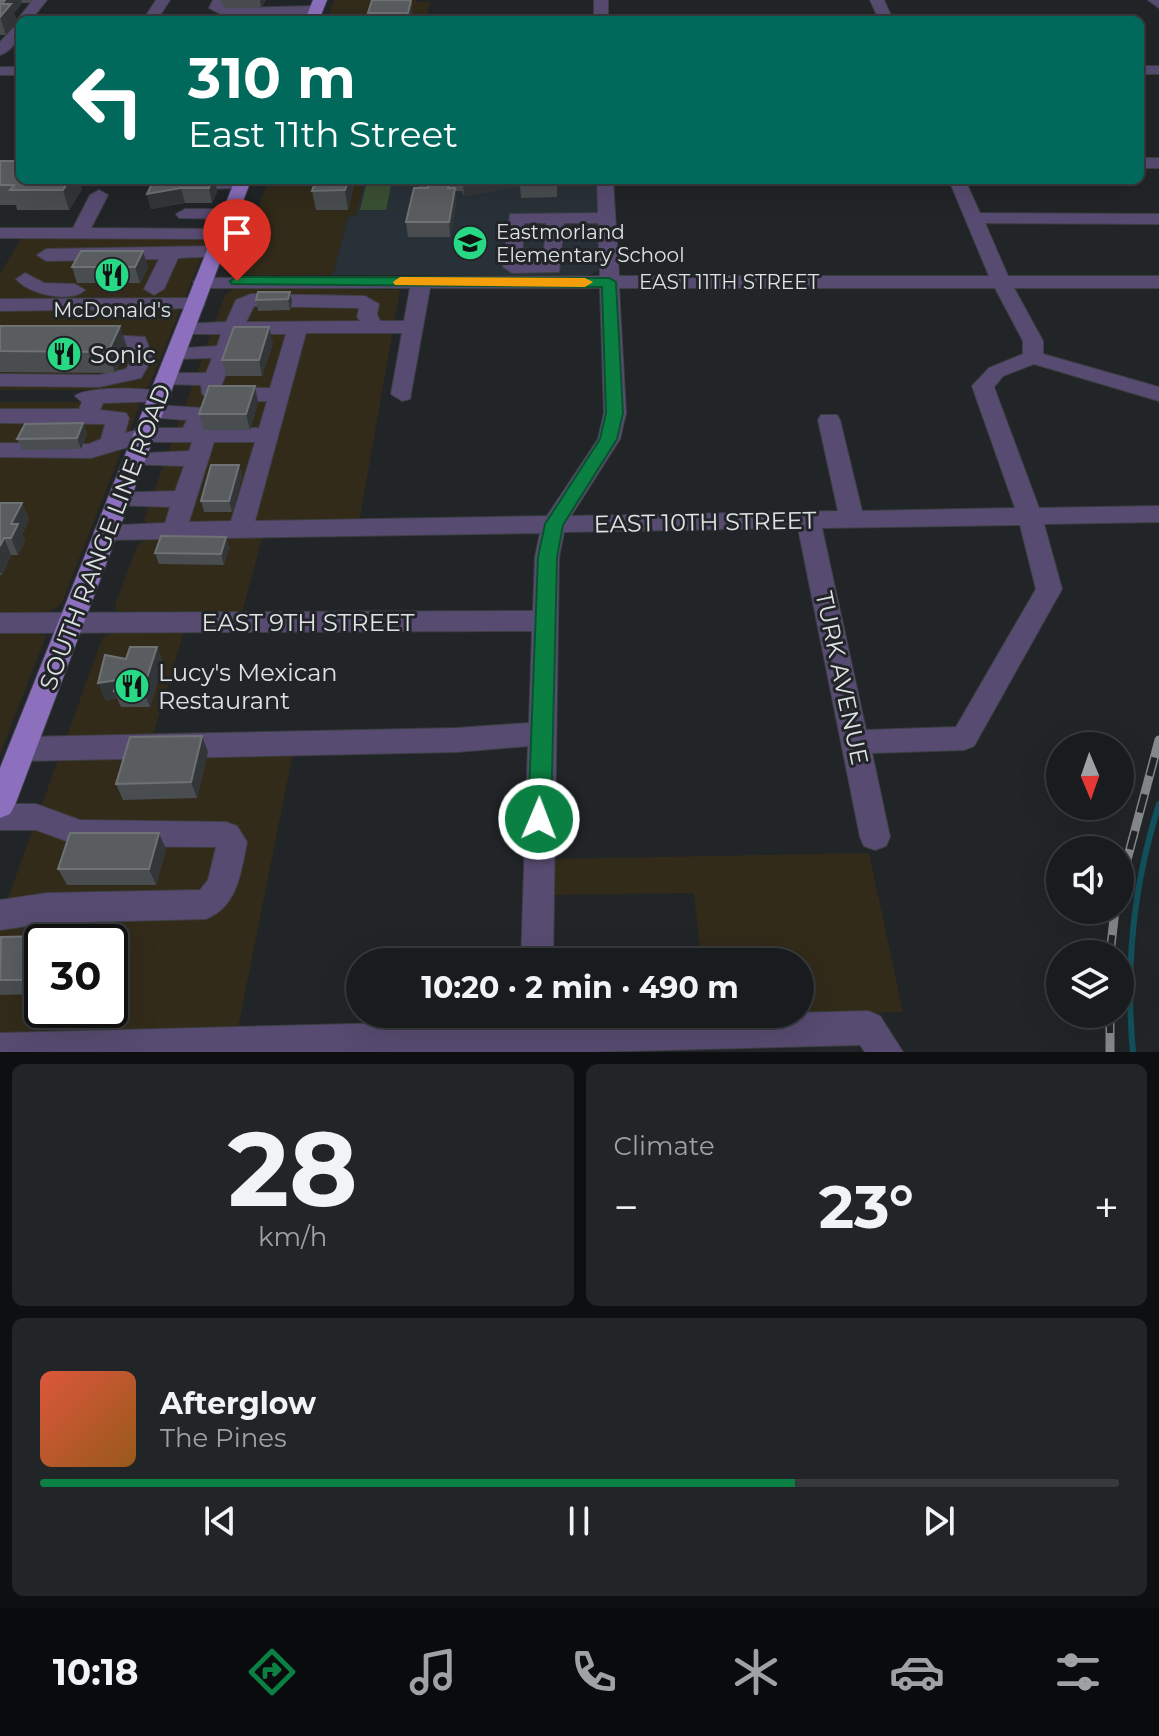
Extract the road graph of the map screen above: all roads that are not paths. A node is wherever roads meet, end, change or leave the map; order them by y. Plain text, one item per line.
1 (40, 0) edge
2 (220, 0) edge
3 (316, 10) edge
4 (27, 16) edge
5 (16, 31) edge
6 (2, 49) edge
7 (605, 184) edge
8 (959, 184) edge
9 (99, 195) dead end
10 (210, 204) edge
11 (555, 218) dead end
12 (606, 218) junction
13 (973, 218) junction
14 (1159, 219) edge
15 (0, 233) edge
16 (51, 233) junction
17 (79, 233) junction
18 (173, 243) junction
19 (46, 255) junction
20 (25, 279) junction
21 (421, 282) junction
22 (609, 282) junction
23 (1001, 282) junction
24 (1159, 282) edge
25 (154, 289) junction
26 (199, 294) junction
27 (7, 305) edge
28 (371, 323) junction
29 (413, 327) junction
30 (186, 328) junction
31 (0, 330) edge
32 (296, 333) junction
33 (72, 340) edge
34 (229, 340) junction
35 (143, 357) junction
36 (1033, 357) junction
37 (166, 379) junction
38 (214, 379) junction
39 (66, 388) junction
40 (279, 394) junction
41 (402, 394) dead end
42 (1159, 394) edge
43 (2, 400) edge
44 (91, 406) junction
45 (823, 421) dead end
46 (145, 435) junction
47 (198, 435) junction
48 (268, 435) junction
49 (111, 443) junction
50 (0, 450) edge
51 (198, 458) junction
52 (135, 459) junction
53 (119, 499) junction
54 (185, 499) junction
55 (1159, 514) edge
56 (1030, 516) junction
57 (845, 519) junction
58 (808, 520) junction
59 (554, 524) junction
60 (241, 530) junction
61 (174, 531) junction
62 (106, 532) junction
63 (545, 621) junction
64 (71, 622) junction
65 (0, 623) edge
66 (541, 734) junction
67 (855, 742) junction
68 (22, 749) junction
69 (0, 805) edge
70 (0, 817) edge
71 (875, 837) dead end
72 (0, 915) edge
73 (537, 948) edge
74 (535, 1034) edge
75 (877, 1040) edge
76 (449, 1045) edge
77 (316, 1046) edge
78 (383, 1046) edge
79 (0, 1050) edge
80 (78, 1050) edge

1 - 4 street
2 - 3 street
5 - 6 street
7 - 12 street
8 - 13 street
9 - 17 street
10 - 18 street
10 - 18 street
10 - 26 main road, SOUTH RANGE LINE ROAD
11 - 12 street
12 - 22 street
13 - 14 street
13 - 23 street
15 - 16 street
16 - 17 street
16 - 19 street
17 - 18 street
18 - 19 street
18 - 25 street
19 - 20 street
20 - 25 street
20 - 27 street
21 - 22 street, EAST 11TH STREET
21 - 26 street, EAST 11TH STREET
21 - 29 street
22 - 23 street, EAST 11TH STREET
22 - 59 street
23 - 24 street, EAST 11TH STREET
23 - 36 street
25 - 26 street
26 - 27 street
26 - 30 main road, SOUTH RANGE LINE ROAD
27 - 31 street
28 - 29 street
28 - 32 street
28 - 34 street
29 - 41 street
30 - 34 street
30 - 37 main road, SOUTH RANGE LINE ROAD
32 - 34 street
32 - 40 street
33 - 35 street
34 - 37 street
34 - 38 street
35 - 37 street
35 - 39 street
36 - 42 street
36 - 56 street
37 - 38 street
37 - 44 street
37 - 46 main road, SOUTH RANGE LINE ROAD
37 - 47 street
38 - 40 street
39 - 43 street
39 - 44 street
40 - 48 street
43 - 44 street
44 - 49 street
45 - 57 street
46 - 47 street
46 - 49 street
46 - 52 main road, SOUTH RANGE LINE ROAD
47 - 48 street
47 - 51 street
48 - 60 street
49 - 50 street
51 - 52 street
51 - 54 street
52 - 53 main road, SOUTH RANGE LINE ROAD
53 - 54 street
53 - 62 main road, SOUTH RANGE LINE ROAD
54 - 61 street
55 - 56 street, EAST 10TH STREET
56 - 57 street, EAST 10TH STREET
56 - 67 street
57 - 58 street, EAST 10TH STREET
58 - 59 street, EAST 10TH STREET
58 - 67 street, TURK AVENUE
59 - 60 street, EAST 10TH STREET
59 - 63 street
60 - 61 street, EAST 10TH STREET
61 - 62 street, EAST 10TH STREET
62 - 64 main road, SOUTH RANGE LINE ROAD
63 - 64 street, EAST 9TH STREET
63 - 66 street
64 - 65 street
64 - 68 main road, SOUTH RANGE LINE ROAD
66 - 68 street
66 - 73 street
67 - 71 street, TURK AVENUE
68 - 69 main road, SOUTH RANGE LINE ROAD
70 - 72 street
74 - 75 street
74 - 76 street
76 - 78 street
77 - 78 street
77 - 80 street
79 - 80 street

